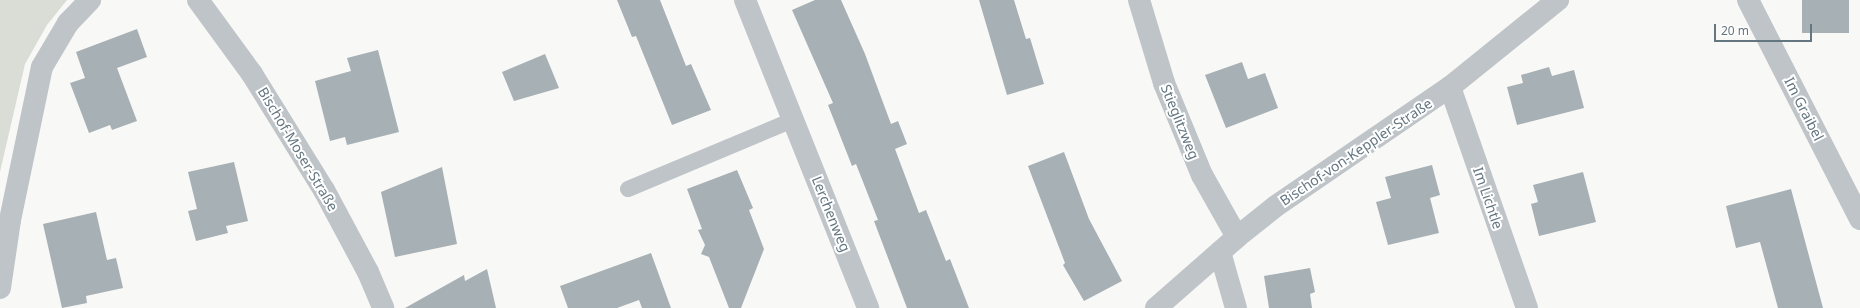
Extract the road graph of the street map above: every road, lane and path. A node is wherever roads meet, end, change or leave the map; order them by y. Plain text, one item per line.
1 (90, 0) edge
2 (198, 0) edge
3 (745, 0) edge
4 (1139, 0) edge
5 (1558, 0) edge
6 (1748, 0) edge
7 (1537, 7) edge
8 (1450, 87) junction
9 (793, 120) junction
10 (628, 189) dead end
11 (1860, 218) edge
12 (1237, 237) junction
13 (1220, 252) junction
14 (0, 288) edge
15 (382, 308) edge
16 (868, 308) edge
17 (1156, 308) edge
18 (1236, 308) edge
19 (1527, 308) edge

1 - 14 street
2 - 15 street, Bischof-Moser-Straße
3 - 9 street, Lerchenweg
4 - 12 street, Stieglitzweg
5 - 7 street, Bischof-von-Keppler-Straße
6 - 11 street, Im Graibel
7 - 8 street, Bischof-von-Keppler-Straße
8 - 12 street, Bischof-von-Keppler-Straße
8 - 19 street, Im Lichtle
9 - 10 lane
9 - 16 street, Lerchenweg
12 - 13 street, Bischof-von-Keppler-Straße
13 - 17 street, Bischof-von-Keppler-Straße
13 - 18 street

